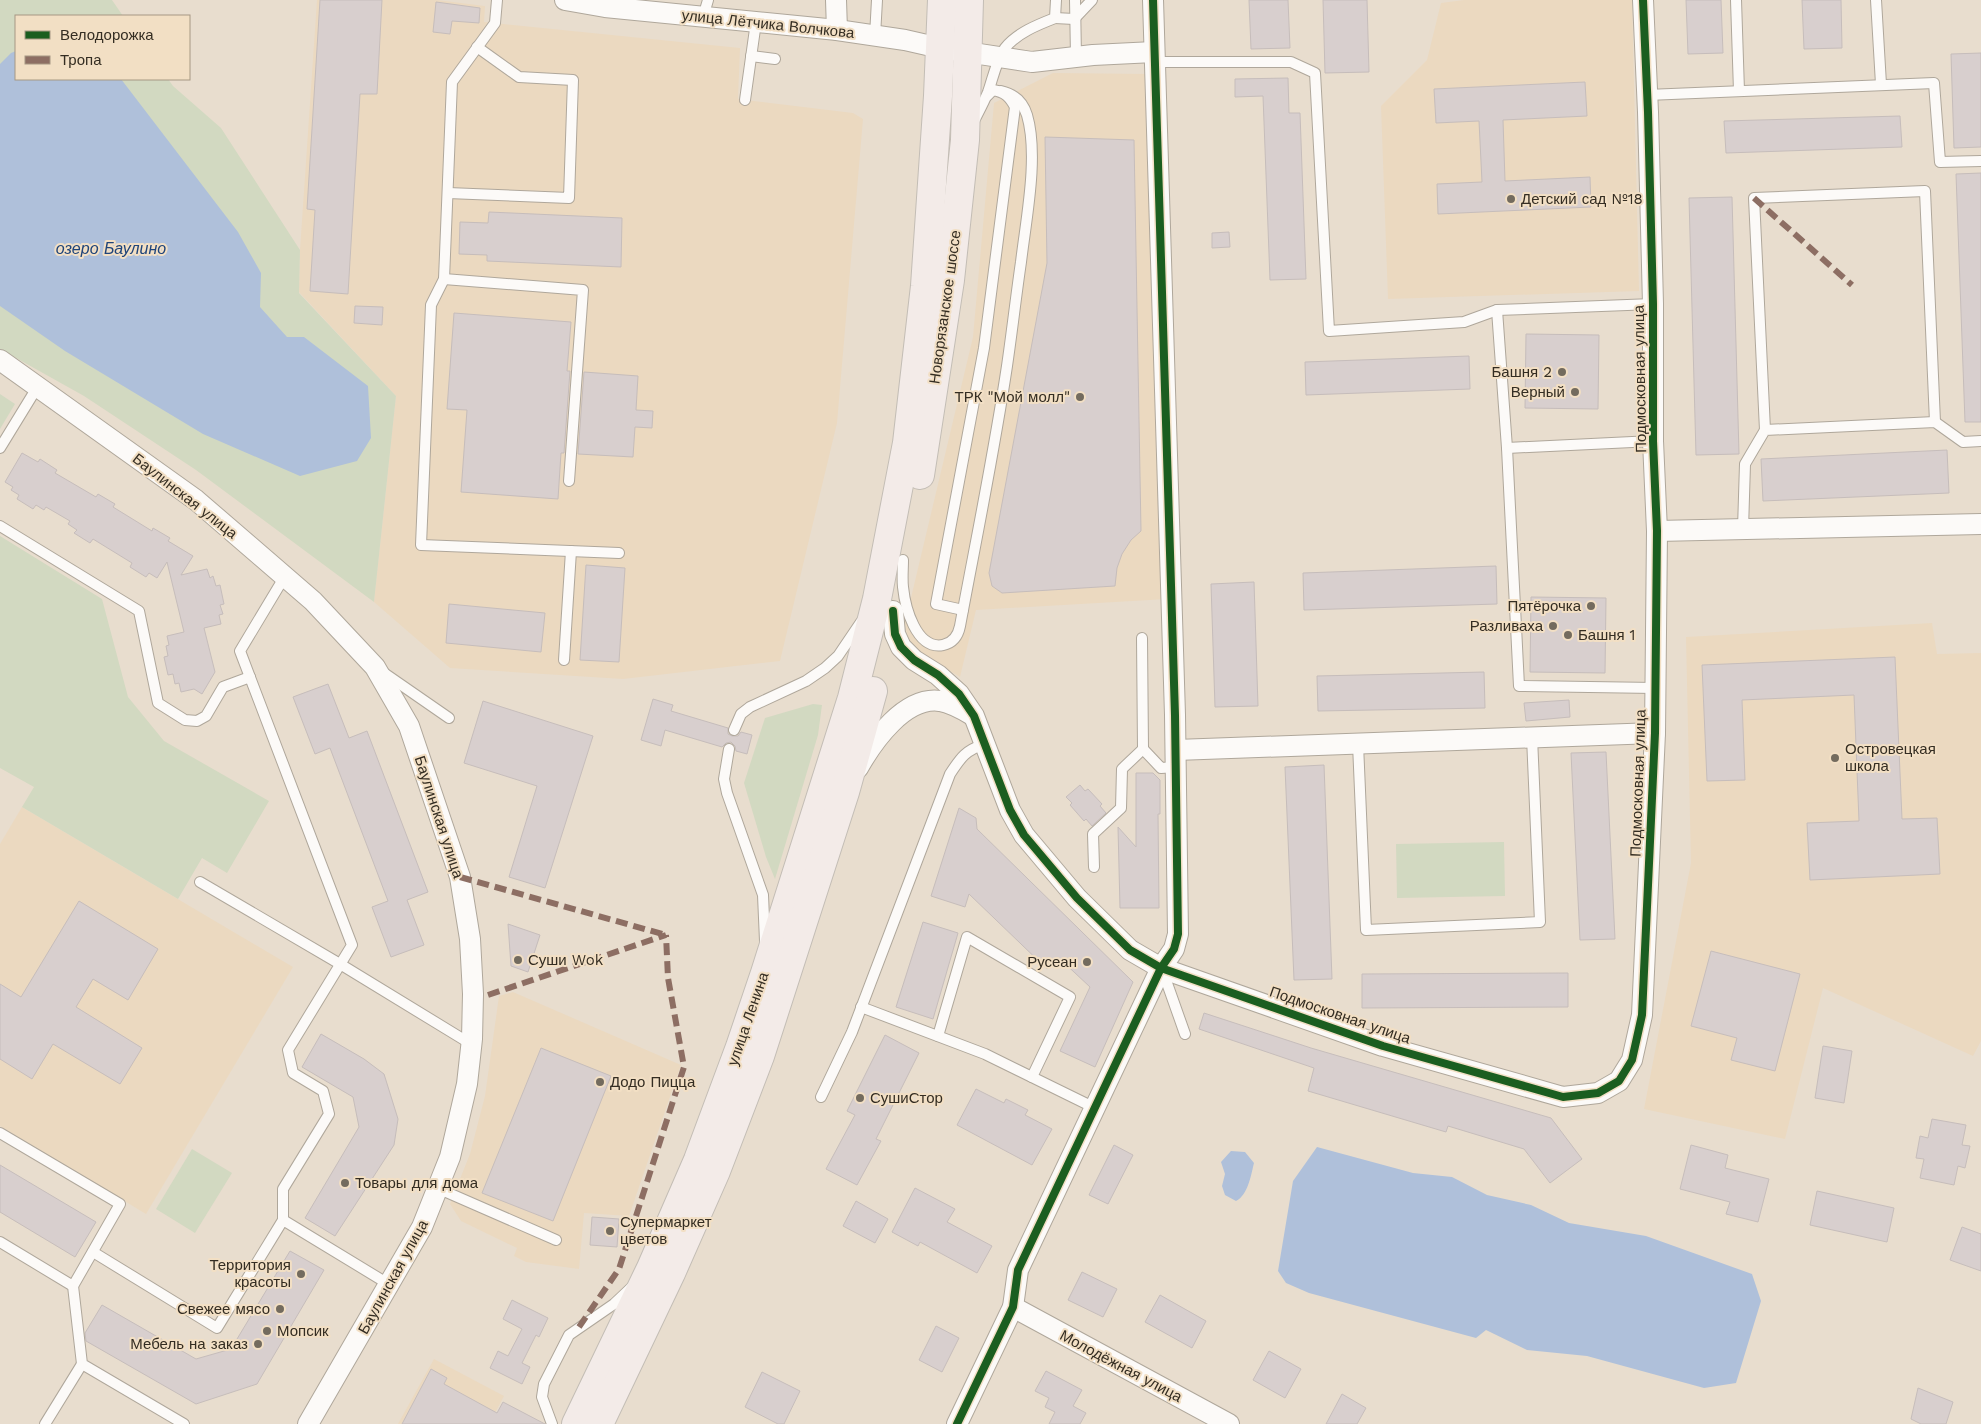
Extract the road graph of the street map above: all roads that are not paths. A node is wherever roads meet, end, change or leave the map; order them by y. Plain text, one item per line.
1 (497, 0) edge
2 (565, 0) edge
3 (836, 0) edge
4 (877, 0) edge
5 (942, 0) edge
6 (969, 0) edge
7 (1056, 0) edge
8 (1074, 0) edge
9 (1092, 0) edge
10 (1153, 0) edge
11 (1643, 0) edge
12 (1736, 0) edge
13 (1876, 0) edge
14 (611, 4) edge
15 (705, 8) edge
16 (1055, 18) junction
17 (1074, 19) junction
18 (756, 22) junction
19 (838, 30) junction
20 (875, 36) junction
21 (477, 48) junction
22 (940, 48) junction
23 (967, 53) junction
24 (751, 56) junction
25 (1000, 57) junction
26 (1076, 57) junction
27 (1154, 57) junction
28 (775, 58) dead end
29 (1881, 84) junction
30 (1001, 91) junction
31 (1739, 91) junction
32 (1647, 95) junction
33 (987, 96) junction
34 (745, 100) dead end
35 (965, 140) junction
36 (1981, 161) edge
37 (448, 193) junction
38 (444, 280) junction
39 (1653, 304) junction
40 (1496, 310) junction
41 (0, 360) edge
42 (38, 386) junction
43 (1935, 422) junction
44 (1765, 430) junction
45 (1653, 441) junction
46 (1981, 441) edge
47 (0, 448) edge
48 (1506, 448) junction
49 (569, 481) dead end
50 (1981, 524) edge
51 (0, 526) edge
52 (1743, 529) junction
53 (1657, 531) junction
54 (571, 551) junction
55 (619, 553) dead end
56 (903, 560) junction
57 (285, 576) junction
58 (885, 605) junction
59 (963, 610) junction
60 (1142, 638) dead end
61 (564, 660) dead end
62 (375, 667) junction
63 (250, 677) junction
64 (1655, 688) junction
65 (974, 716) junction
66 (449, 718) dead end
67 (734, 730) dead end
68 (1655, 732) junction
69 (1532, 737) junction
70 (985, 744) junction
71 (1358, 744) junction
72 (729, 749) dead end
73 (1143, 749) junction
74 (1176, 759) junction
75 (845, 792) junction
76 (1094, 867) dead end
77 (200, 882) dead end
78 (340, 964) junction
79 (1162, 968) junction
80 (765, 973) junction
81 (861, 1007) junction
82 (1185, 1034) dead end
83 (938, 1036) junction
84 (471, 1044) junction
85 (1032, 1078) junction
86 (821, 1097) dead end
87 (1095, 1108) junction
88 (0, 1133) edge
89 (437, 1188) junction
90 (283, 1220) junction
91 (556, 1240) dead end
92 (0, 1242) edge
93 (92, 1252) junction
94 (650, 1268) junction
95 (390, 1285) junction
96 (73, 1286) junction
97 (1013, 1307) junction
98 (82, 1364) junction
99 (45, 1424) edge
100 (184, 1424) edge
101 (308, 1424) edge
102 (552, 1424) edge
103 (576, 1424) edge
104 (599, 1424) edge
105 (957, 1424) edge
106 (1229, 1424) edge

1 - 21 lane
2 - 14 street, улица Лётчика Волчкова
3 - 19 street
4 - 20 lane
5 - 22 main road, Новорязанское шоссе
6 - 23 main road, Новорязанское шоссе
7 - 16 lane
8 - 17 lane
9 - 17 lane
10 - 27 street
11 - 32 street, Подмосковная улица
12 - 31 lane
13 - 29 lane
14 - 15 street, улица Лётчика Волчкова
15 - 18 street, улица Лётчика Волчкова
16 - 17 lane
16 - 25 lane
17 - 26 lane
18 - 19 street, улица Лётчика Волчкова
18 - 24 lane
19 - 20 street, улица Лётчика Волчкова
20 - 22 street, улица Лётчика Волчкова
21 - 37 lane
21 - 37 lane
22 - 23 street, улица Лётчика Волчкова
22 - 58 main road, Новорязанское шоссе
23 - 25 street, улица Лётчика Волчкова
23 - 35 main road, Новорязанское шоссе
24 - 28 lane
24 - 34 lane
25 - 26 street, улица Лётчика Волчкова
25 - 33 lane
26 - 27 street, улица Лётчика Волчкова
27 - 40 lane
27 - 74 street
29 - 31 lane
29 - 36 lane
30 - 33 lane
30 - 59 lane
30 - 59 lane
31 - 32 lane
32 - 39 street, Подмосковная улица
33 - 35 lane
35 - 56 main road, Новорязанское шоссе
37 - 38 lane
38 - 49 lane
38 - 54 lane
39 - 40 lane
39 - 45 street, Подмосковная улица
40 - 48 lane
41 - 42 street, Баулинская улица
42 - 47 lane
42 - 57 street, Баулинская улица
43 - 44 lane
43 - 44 lane
43 - 46 lane
44 - 52 lane
45 - 48 lane
45 - 53 street, Подмосковная улица
48 - 64 lane
50 - 52 street
51 - 63 lane
52 - 53 street
53 - 64 street, Подмосковная улица
54 - 55 lane
54 - 61 lane
56 - 58 main road, Новорязанское шоссе
56 - 59 lane
57 - 62 street, Баулинская улица
57 - 63 lane
58 - 65 street, Подмосковная улица
58 - 67 lane
58 - 75 main road, улица Ленина
58 - 80 main road, улица Ленина
60 - 73 lane
62 - 66 lane
62 - 84 street, Баулинская улица
63 - 78 lane
64 - 68 street, Подмосковная улица
65 - 70 street, Подмосковная улица
65 - 75 street
68 - 69 street
68 - 79 street, Подмосковная улица
69 - 71 street
69 - 71 lane
70 - 79 street, Подмосковная улица
70 - 81 lane
71 - 74 street
72 - 80 lane
73 - 74 lane
73 - 76 lane
74 - 79 street
75 - 104 main road, улица Ленина
77 - 78 lane
78 - 84 lane
78 - 90 lane
79 - 82 lane
79 - 87 street
80 - 94 main road, улица Ленина
81 - 83 lane
81 - 86 lane
83 - 85 lane
83 - 85 lane
84 - 89 street, Баулинская улица
85 - 87 lane
87 - 97 street
88 - 93 lane
89 - 91 lane
89 - 95 street, Баулинская улица
90 - 93 lane
90 - 95 lane
92 - 96 lane
93 - 96 lane
94 - 102 lane
94 - 103 main road, улица Ленина
95 - 101 street, Баулинская улица
96 - 98 lane
97 - 105 street
97 - 106 street, Молодёжная улица
98 - 99 lane
98 - 100 lane

